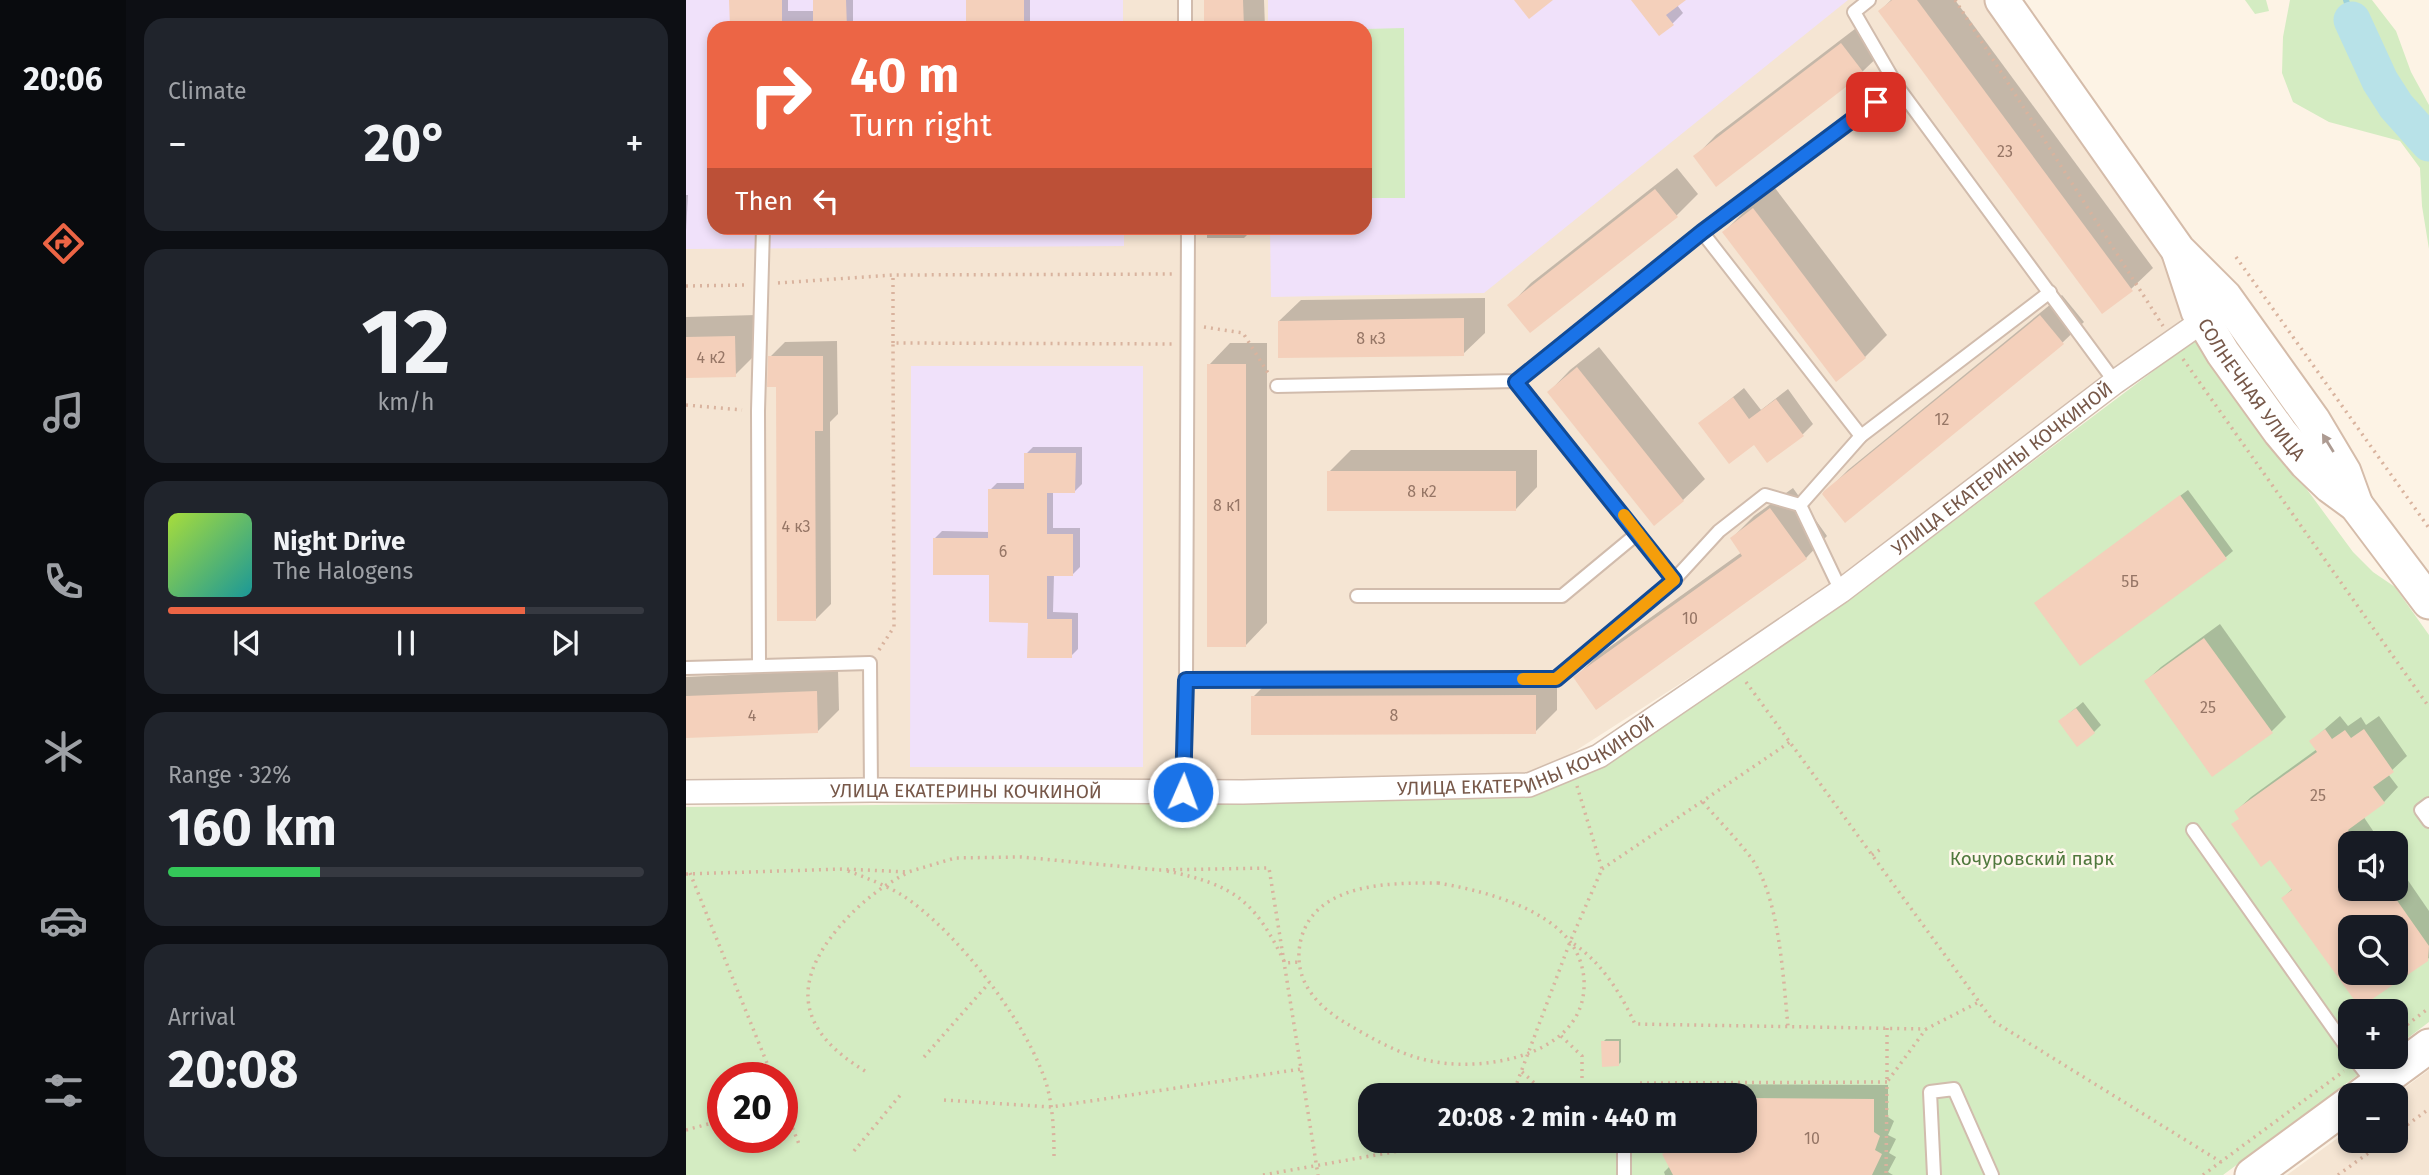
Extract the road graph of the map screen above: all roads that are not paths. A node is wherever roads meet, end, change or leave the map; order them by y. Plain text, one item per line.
1 (1185, 0) edge
2 (1869, 0) edge
3 (2003, 0) edge
4 (1185, 21) edge
5 (1898, 86) junction
6 (1702, 232) junction
7 (763, 235) edge
8 (1188, 235) edge
9 (2050, 292) junction
10 (2216, 311) junction
11 (1516, 382) junction
12 (2115, 382) junction
13 (1277, 386) road end
14 (1861, 436) junction
15 (1800, 505) junction
16 (1638, 533) junction
17 (1674, 580) junction
18 (1841, 591) junction
19 (1357, 596) dead end
20 (2429, 603) edge
21 (759, 664) junction
22 (686, 668) edge
23 (1186, 680) junction
24 (870, 790) junction
25 (686, 792) edge
26 (1183, 792) junction
27 (2429, 804) edge
28 (2429, 821) edge
29 (2193, 830) dead end
30 (2429, 1046) edge
31 (2358, 1076) edge
32 (1624, 1153) edge
33 (1624, 1175) edge
34 (1934, 1175) edge
35 (1992, 1175) edge
36 (2252, 1175) edge

1 - 4 lane
2 - 5 lane
3 - 10 main road, СОЛНЕЧНАЯ УЛИЦА
5 - 6 lane
5 - 9 lane
6 - 11 lane
6 - 14 lane
7 - 21 lane
8 - 23 lane
9 - 12 lane
9 - 14 lane
10 - 12 street, УЛИЦА ЕКАТЕРИНЫ КОЧКИНОЙ
10 - 20 main road, СОЛНЕЧНАЯ УЛИЦА
11 - 13 lane
11 - 16 lane
12 - 18 street, УЛИЦА ЕКАТЕРИНЫ КОЧКИНОЙ
14 - 15 lane
15 - 17 lane
15 - 18 lane
16 - 17 lane
16 - 19 lane
17 - 23 lane
18 - 26 street, УЛИЦА ЕКАТЕРИНЫ КОЧКИНОЙ
21 - 22 lane
21 - 24 lane
23 - 26 lane
24 - 25 street, УЛИЦА ЕКАТЕРИНЫ КОЧКИНОЙ
24 - 26 street, УЛИЦА ЕКАТЕРИНЫ КОЧКИНОЙ
27 - 28 lane
29 - 31 lane
30 - 31 main road
31 - 36 main road
32 - 33 lane
34 - 35 lane

